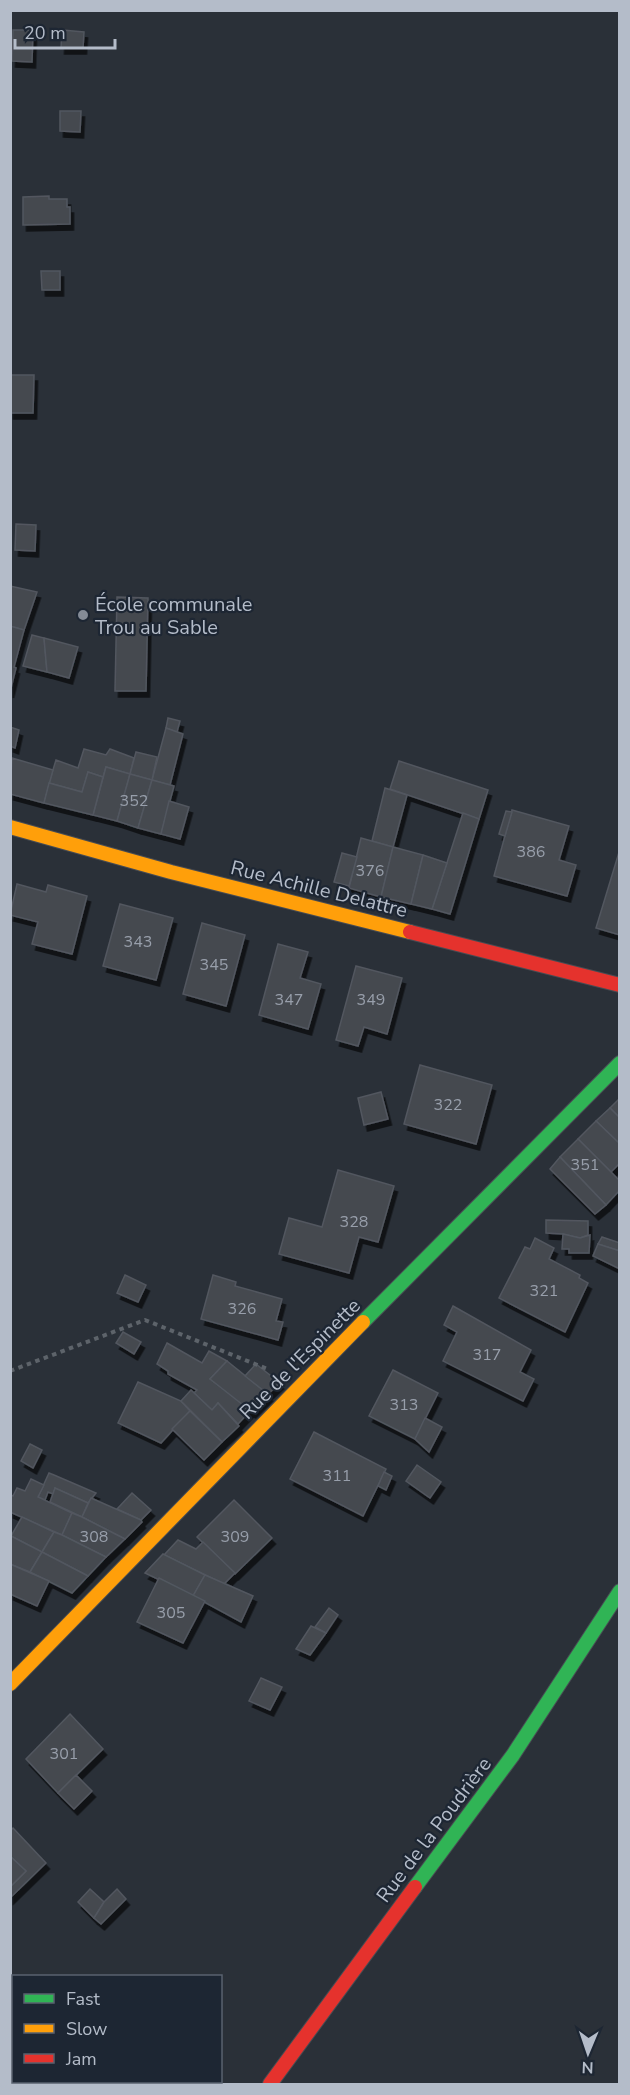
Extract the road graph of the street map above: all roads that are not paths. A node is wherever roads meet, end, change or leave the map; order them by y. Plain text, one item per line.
1 (10, 827) edge
2 (620, 985) edge
3 (620, 1063) edge
4 (620, 1591) edge
5 (10, 1684) edge
6 (270, 2085) edge

1 - 2 street, Rue Achille Delattre
3 - 5 street, Rue de l'Espinette
4 - 6 street, Rue de la Poudrière

